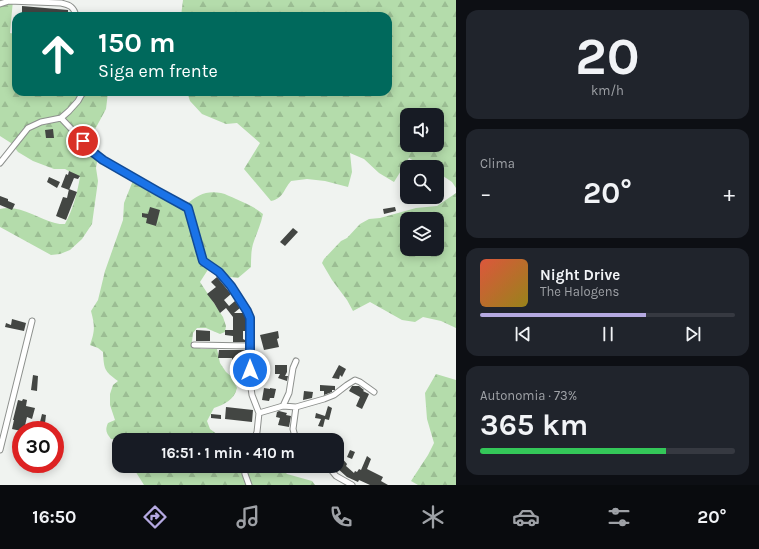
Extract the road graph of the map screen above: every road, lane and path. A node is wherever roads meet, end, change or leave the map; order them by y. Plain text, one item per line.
1 (0, 4) edge
2 (74, 12) edge
3 (81, 96) edge
4 (61, 118) junction
5 (0, 163) edge
6 (32, 321) dead end
7 (194, 345) dead end
8 (250, 346) junction
9 (296, 361) dead end
10 (374, 392) dead end
11 (283, 406) junction
12 (296, 407) junction
13 (259, 413) junction
14 (257, 433) edge
15 (294, 433) edge
16 (0, 450) edge
17 (245, 473) edge
18 (334, 473) edge
19 (249, 485) edge
20 (352, 485) edge

1 - 2 street
3 - 4 street
4 - 5 street
4 - 8 street
6 - 16 street
7 - 8 street
8 - 13 street
9 - 11 street
10 - 12 street
11 - 12 street
11 - 13 street
12 - 15 street
13 - 14 street
17 - 19 street
18 - 20 street

